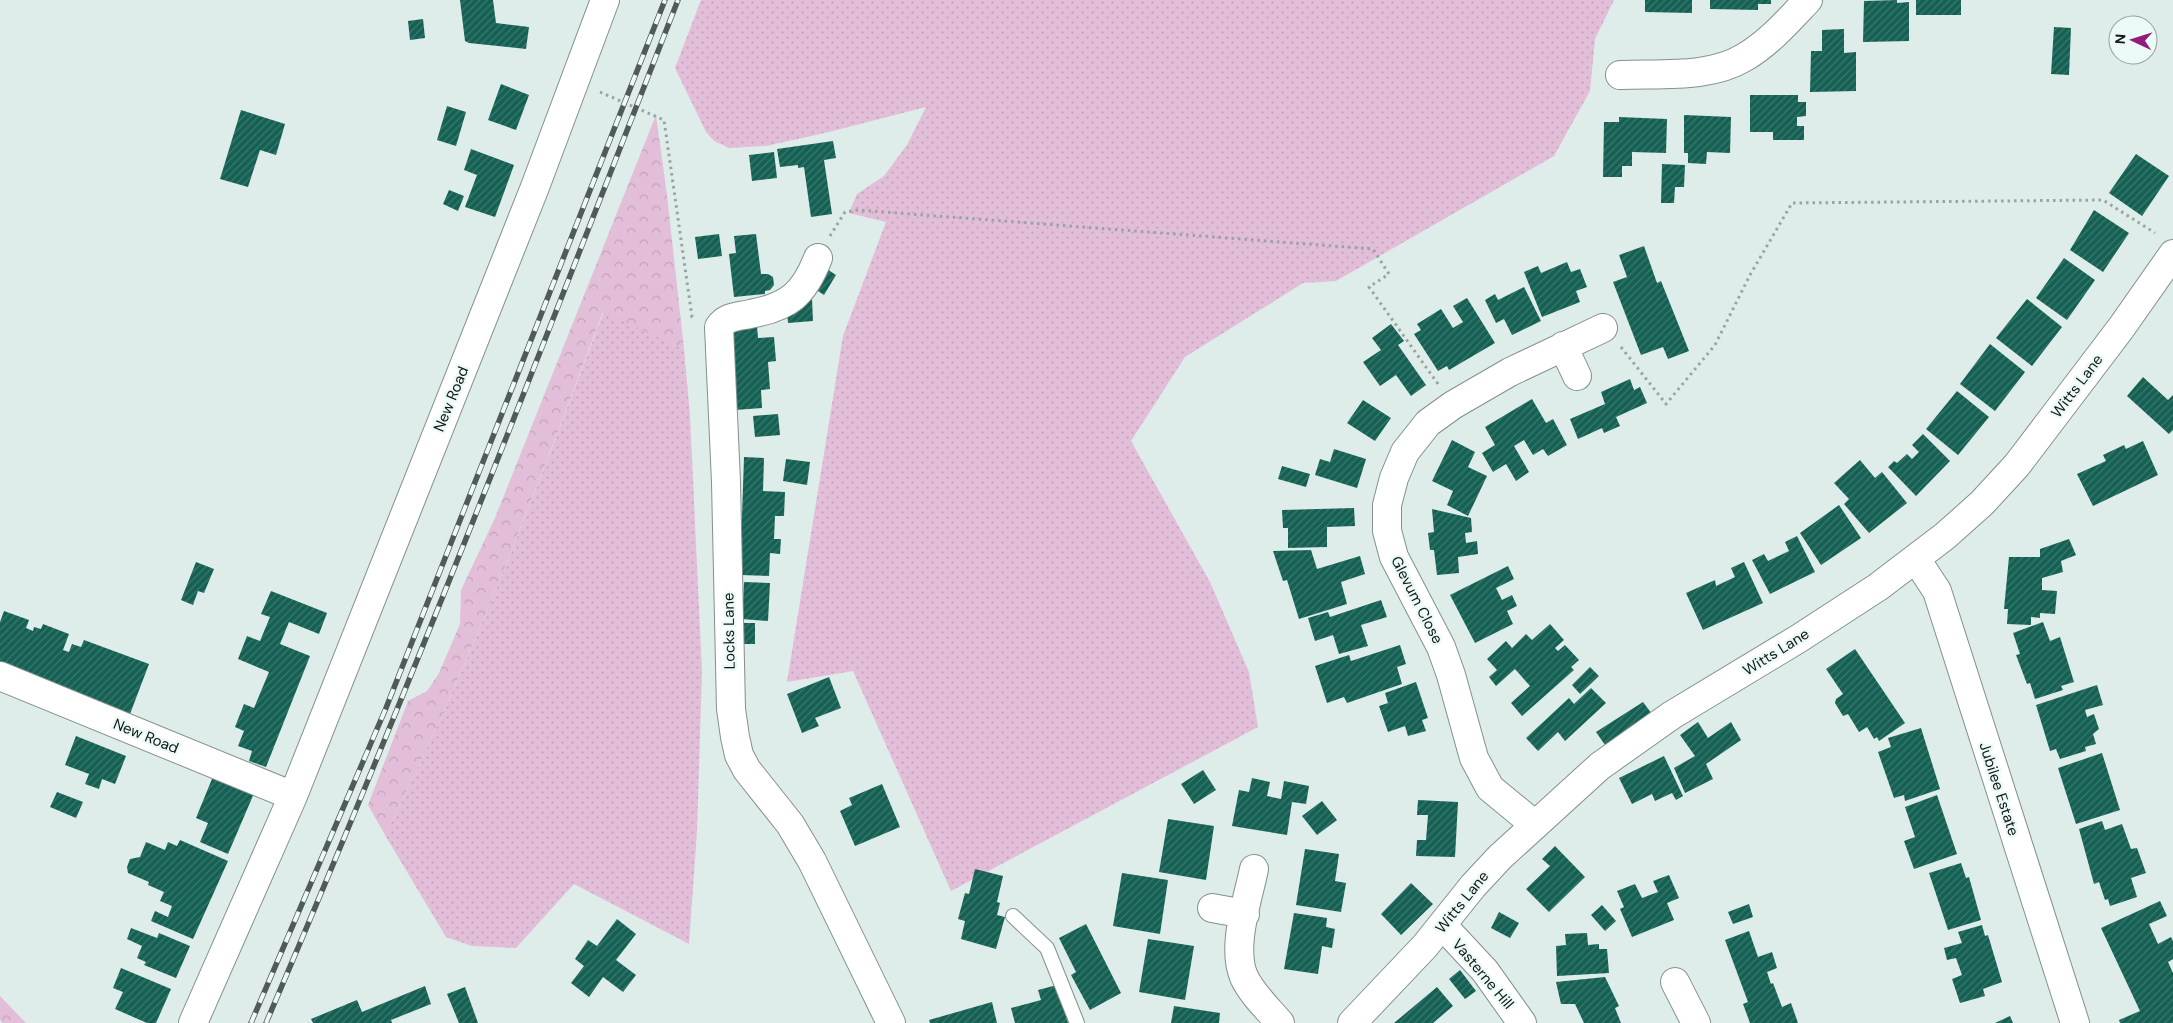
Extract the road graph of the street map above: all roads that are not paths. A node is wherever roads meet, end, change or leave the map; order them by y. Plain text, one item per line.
1 (604, 0) edge
2 (1808, 0) edge
3 (1620, 75) dead end
4 (2167, 245) edge
5 (818, 258) road end
6 (1603, 328) road end
7 (1563, 346) junction
8 (1577, 376) dead end
9 (1916, 559) junction
10 (0, 676) edge
11 (293, 796) junction
12 (1535, 825) junction
13 (1254, 869) dead end
14 (1212, 908) dead end
15 (1245, 914) junction
16 (1013, 916) dead end
17 (1443, 926) junction
18 (1675, 982) dead end
19 (194, 1023) edge
20 (891, 1023) edge
21 (1077, 1023) edge
22 (1280, 1023) edge
23 (1352, 1023) edge
24 (1522, 1023) edge
25 (1696, 1023) edge
26 (2075, 1023) edge

1 - 11 street, New Road
2 - 3 street
4 - 9 street, Witts Lane
5 - 20 street, Locks Lane
6 - 7 street, Glevum Close
7 - 8 street
7 - 12 street, Glevum Close
9 - 12 street, Witts Lane
9 - 26 street, Jubilee Estate
10 - 11 street, New Road
11 - 19 street, New Road
12 - 17 street, Witts Lane
13 - 15 street
14 - 15 street
15 - 22 street
16 - 21 lane
17 - 23 street, Witts Lane
17 - 24 street, Vasterne Hill
18 - 25 street

